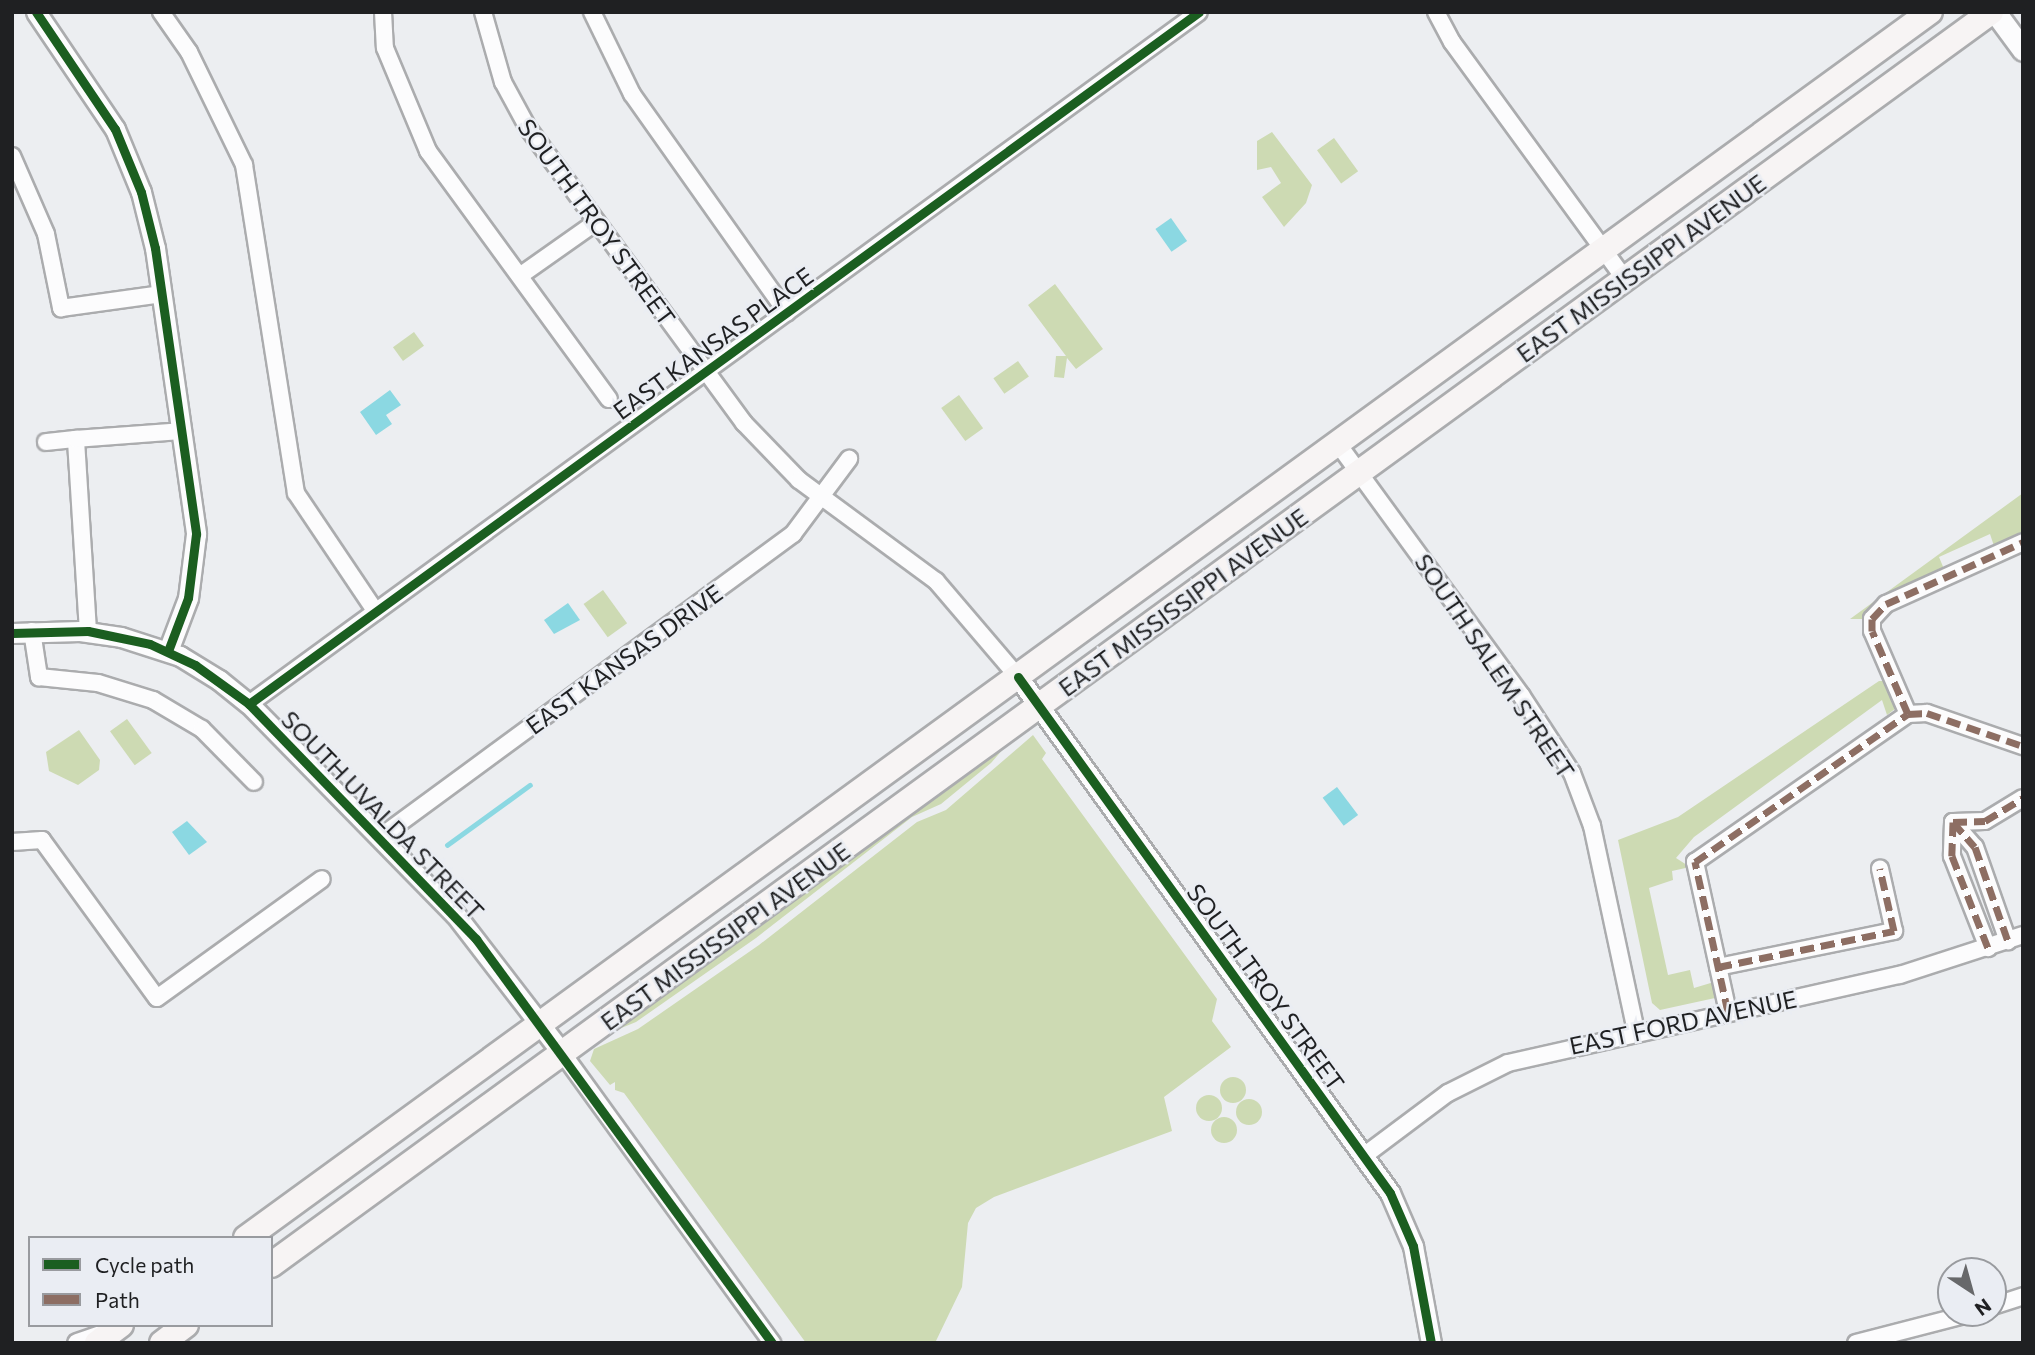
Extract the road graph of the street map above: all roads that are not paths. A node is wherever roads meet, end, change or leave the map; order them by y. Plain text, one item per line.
1 (36, 12) edge
2 (160, 12) edge
3 (383, 12) edge
4 (483, 12) edge
5 (592, 12) edge
6 (1199, 12) edge
7 (1436, 12) edge
8 (1930, 12) edge
9 (1993, 12) edge
10 (2023, 50) edge
11 (12, 156) edge
12 (596, 222) junction
13 (1604, 250) junction
14 (521, 275) junction
15 (1625, 279) junction
16 (162, 294) junction
17 (787, 313) junction
18 (705, 372) junction
19 (609, 399) dead end
20 (183, 430) junction
21 (76, 439) junction
22 (46, 442) dead end
23 (1338, 444) junction
24 (849, 460) dead end
25 (1360, 473) junction
26 (822, 498) junction
27 (2023, 542) edge
28 (376, 612) junction
29 (88, 631) junction
30 (22, 632) edge
31 (168, 651) junction
32 (1018, 677) junction
33 (249, 704) junction
34 (1040, 707) junction
35 (1908, 714) junction
36 (2023, 746) edge
37 (254, 782) dead end
38 (2023, 798) edge
39 (1954, 822) junction
40 (379, 838) junction
41 (12, 842) edge
42 (1880, 869) dead end
43 (322, 879) dead end
44 (2016, 938) edge
45 (1988, 948) junction
46 (1718, 967) junction
47 (1728, 1012) junction
48 (541, 1025) junction
49 (1636, 1032) junction
50 (563, 1055) junction
51 (1364, 1155) junction
52 (249, 1236) edge
53 (273, 1264) edge
54 (1937, 1322) edge
55 (183, 1327) edge
56 (113, 1335) edge
57 (76, 1343) edge
58 (162, 1343) edge
59 (772, 1343) edge
60 (1431, 1343) edge
61 (1856, 1343) edge

1 - 16 street
2 - 28 street
3 - 14 street
4 - 12 street, SOUTH TROY STREET
5 - 17 street
6 - 17 street, EAST KANSAS PLACE
7 - 13 street
8 - 13 main road, EAST MISSISSIPPI AVENUE
9 - 10 main road
9 - 15 main road, EAST MISSISSIPPI AVENUE
11 - 16 street
12 - 14 street
12 - 18 street, SOUTH TROY STREET
13 - 15 street
13 - 23 main road, EAST MISSISSIPPI AVENUE
14 - 19 street
15 - 25 main road, EAST MISSISSIPPI AVENUE
16 - 20 street
17 - 18 street, EAST KANSAS PLACE
18 - 26 street, SOUTH TROY STREET
18 - 28 street, EAST KANSAS PLACE
20 - 21 street
20 - 31 street
21 - 22 street
21 - 29 street
23 - 25 street, SOUTH SALEM STREET
23 - 32 main road, EAST MISSISSIPPI AVENUE
24 - 26 street, EAST KANSAS DRIVE
25 - 34 main road, EAST MISSISSIPPI AVENUE
25 - 49 street, SOUTH SALEM STREET
26 - 32 street, SOUTH TROY STREET
26 - 40 street, EAST KANSAS DRIVE
27 - 35 street
28 - 33 street, EAST KANSAS PLACE
29 - 30 street, SOUTH UVALDA STREET
29 - 31 street, SOUTH UVALDA STREET
30 - 37 street
31 - 33 street, SOUTH UVALDA STREET
32 - 34 street, SOUTH TROY STREET
32 - 48 main road, EAST MISSISSIPPI AVENUE
33 - 40 street, SOUTH UVALDA STREET
34 - 50 main road, EAST MISSISSIPPI AVENUE
34 - 51 street, SOUTH TROY STREET
35 - 36 street
35 - 46 street
38 - 39 street
39 - 44 street
39 - 45 street
40 - 48 street, SOUTH UVALDA STREET
41 - 43 street
42 - 46 street
44 - 45 street, EAST FORD AVENUE
45 - 47 street, EAST FORD AVENUE
46 - 47 street
47 - 49 street, EAST FORD AVENUE
48 - 50 street, SOUTH UVALDA STREET
48 - 52 main road, EAST MISSISSIPPI AVENUE
49 - 51 street, EAST FORD AVENUE
50 - 53 main road, EAST MISSISSIPPI AVENUE
50 - 59 street, SOUTH UVALDA STREET
51 - 60 street, SOUTH TROY STREET
54 - 61 street
55 - 58 main road
56 - 57 street

